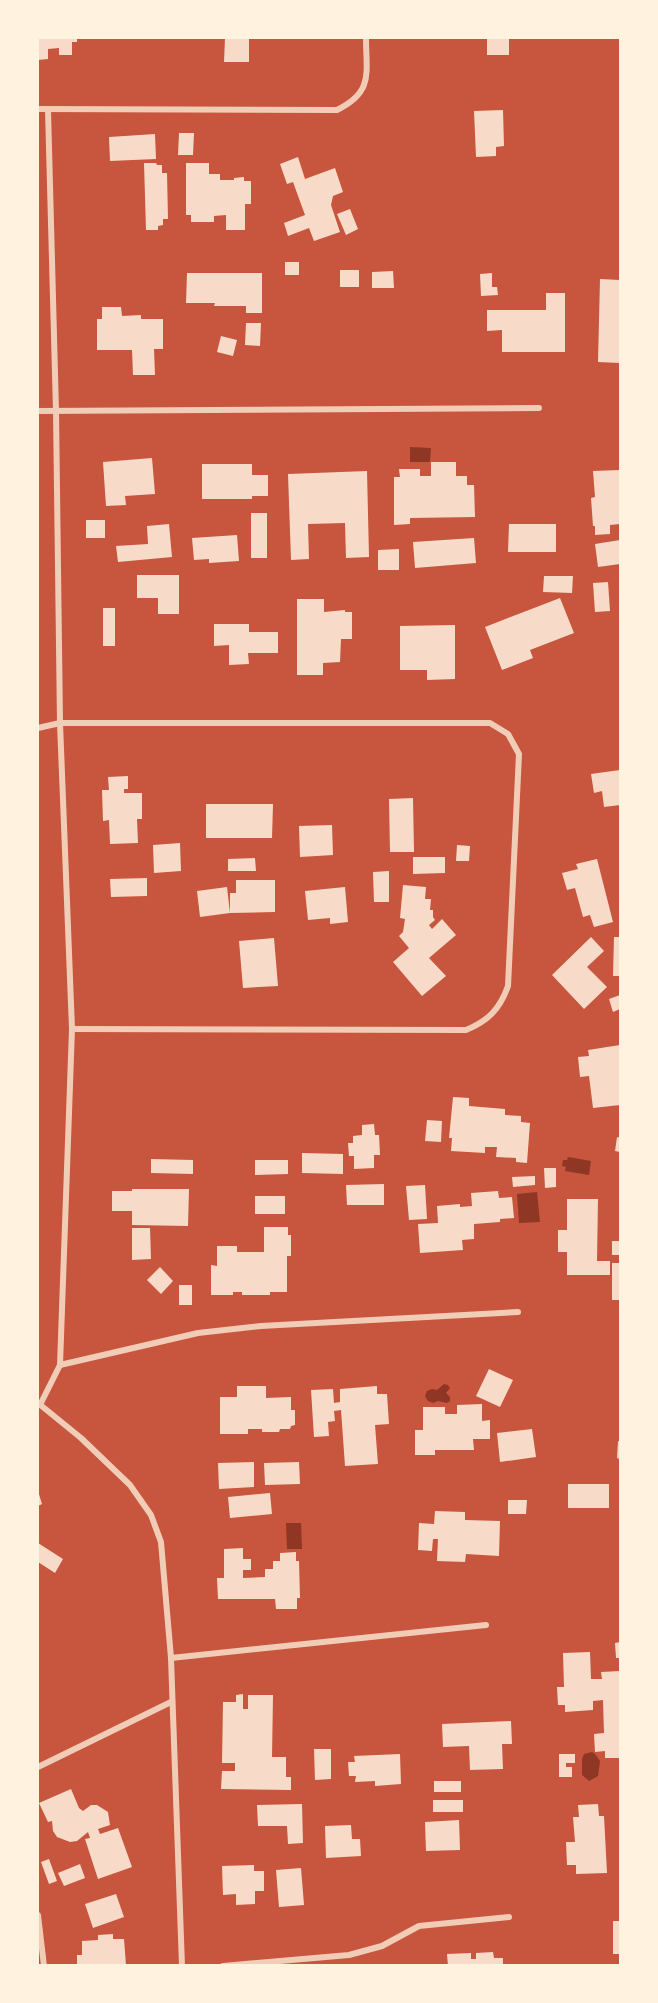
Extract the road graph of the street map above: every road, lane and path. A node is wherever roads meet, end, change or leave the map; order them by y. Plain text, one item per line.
1 (366, 38) edge
2 (38, 109) edge
3 (48, 110) junction
4 (539, 408) dead end
5 (38, 411) edge
6 (56, 411) junction
7 (60, 723) junction
8 (38, 728) edge
9 (72, 1029) junction
10 (518, 1312) dead end
11 (60, 1365) junction
12 (39, 1404) edge
13 (486, 1626) dead end
14 (171, 1658) junction
15 (171, 1701) junction
16 (38, 1767) edge
17 (38, 1915) edge
18 (509, 1917) dead end
19 (44, 1965) edge
20 (182, 1965) edge
21 (223, 1965) edge

1 - 3 street
2 - 3 street
3 - 6 street
4 - 6 street
5 - 6 street
6 - 7 street
7 - 8 street
7 - 9 street
7 - 9 street
9 - 11 street
10 - 11 street
11 - 12 street
12 - 14 street
13 - 14 street
14 - 15 street
15 - 16 street
15 - 20 street
17 - 19 street
18 - 21 street

